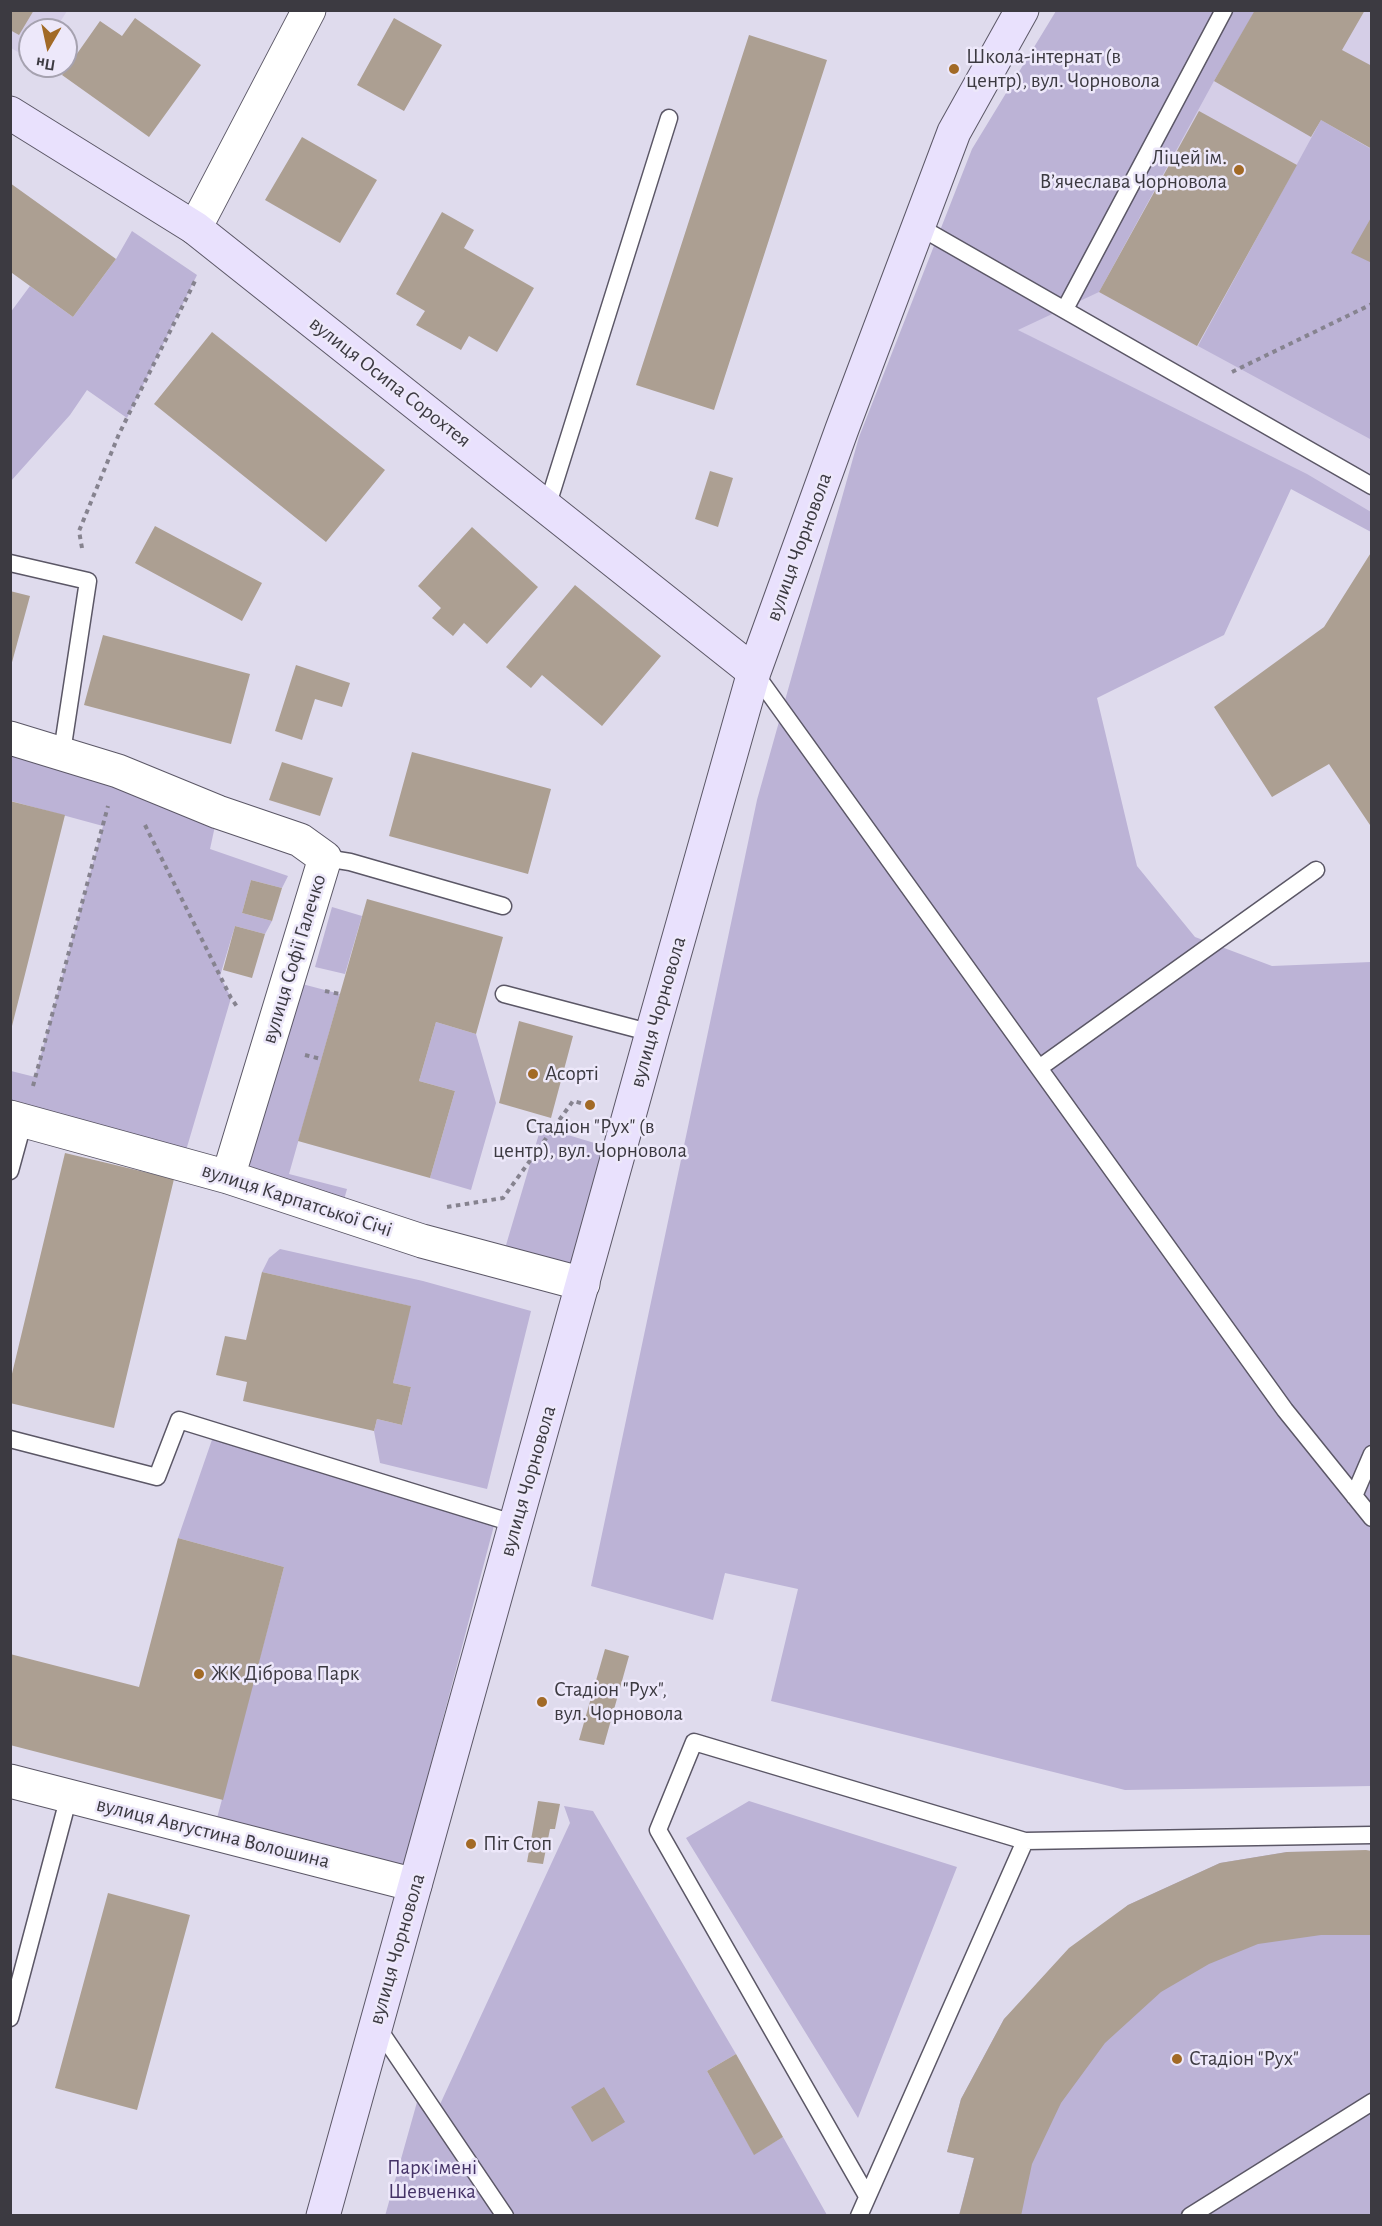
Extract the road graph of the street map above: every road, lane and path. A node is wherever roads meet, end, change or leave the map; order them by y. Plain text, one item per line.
1 (309, 10) edge
2 (1022, 10) edge
3 (1224, 10) edge
4 (10, 113) edge
5 (669, 118) dead end
6 (918, 226) junction
7 (195, 228) junction
8 (198, 275) dead end
9 (1371, 304) edge
10 (1065, 309) junction
11 (1200, 387) junction
12 (1371, 486) edge
13 (547, 507) junction
14 (10, 563) edge
15 (88, 581) junction
16 (754, 672) junction
17 (10, 738) edge
18 (62, 752) junction
19 (118, 771) junction
20 (143, 822) dead end
21 (325, 858) junction
22 (1316, 870) dead end
23 (503, 906) dead end
24 (504, 994) dead end
25 (652, 1033) junction
26 (267, 1045) junction
27 (1039, 1068) junction
28 (629, 1116) junction
29 (17, 1119) edge
30 (10, 1171) edge
31 (228, 1176) junction
32 (445, 1207) dead end
33 (583, 1284) junction
34 (10, 1439) edge
35 (1371, 1454) edge
36 (1354, 1496) junction
37 (1371, 1518) edge
38 (516, 1524) junction
39 (10, 1781) edge
40 (69, 1796) junction
41 (1371, 1836) edge
42 (1024, 1841) junction
43 (415, 1885) junction
44 (10, 2018) edge
45 (376, 2025) junction
46 (1371, 2102) edge
47 (867, 2196) junction
48 (323, 2216) edge
49 (505, 2216) edge
50 (859, 2216) edge
51 (1190, 2216) edge

1 - 7 street
2 - 6 main road, вулиця Чорновола
3 - 10 lane
4 - 7 main road, вулиця Осипа Сорохтея
5 - 13 lane
6 - 10 lane
6 - 16 main road, вулиця Чорновола
7 - 13 main road, вулиця Осипа Сорохтея
8 - 15 path
9 - 11 path
10 - 11 lane
11 - 12 lane
13 - 16 main road, вулиця Осипа Сорохтея
14 - 15 lane
15 - 18 lane
16 - 25 main road, вулиця Чорновола
16 - 27 lane
17 - 18 street, вулиця Софії Галечко
18 - 19 street, вулиця Софії Галечко
19 - 21 street, вулиця Софії Галечко
19 - 29 path
20 - 26 path
21 - 23 lane
21 - 26 street, вулиця Софії Галечко
22 - 27 lane
24 - 25 lane
25 - 28 main road, вулиця Чорновола
26 - 31 street, вулиця Софії Галечко
27 - 36 lane
28 - 32 path
28 - 33 main road, вулиця Чорновола
29 - 30 lane
29 - 31 street, вулиця Карпатської Січі
31 - 33 street, вулиця Карпатської Січі
33 - 38 main road, вулиця Чорновола
34 - 38 lane
35 - 36 lane
36 - 37 lane
38 - 43 main road, вулиця Чорновола
39 - 40 street, вулиця Августина Волошина
40 - 43 street, вулиця Августина Волошина
40 - 44 lane
41 - 42 lane
42 - 47 lane
42 - 47 lane
43 - 45 main road, вулиця Чорновола
45 - 48 main road, вулиця Чорновола
45 - 49 lane
46 - 51 lane
47 - 50 lane

